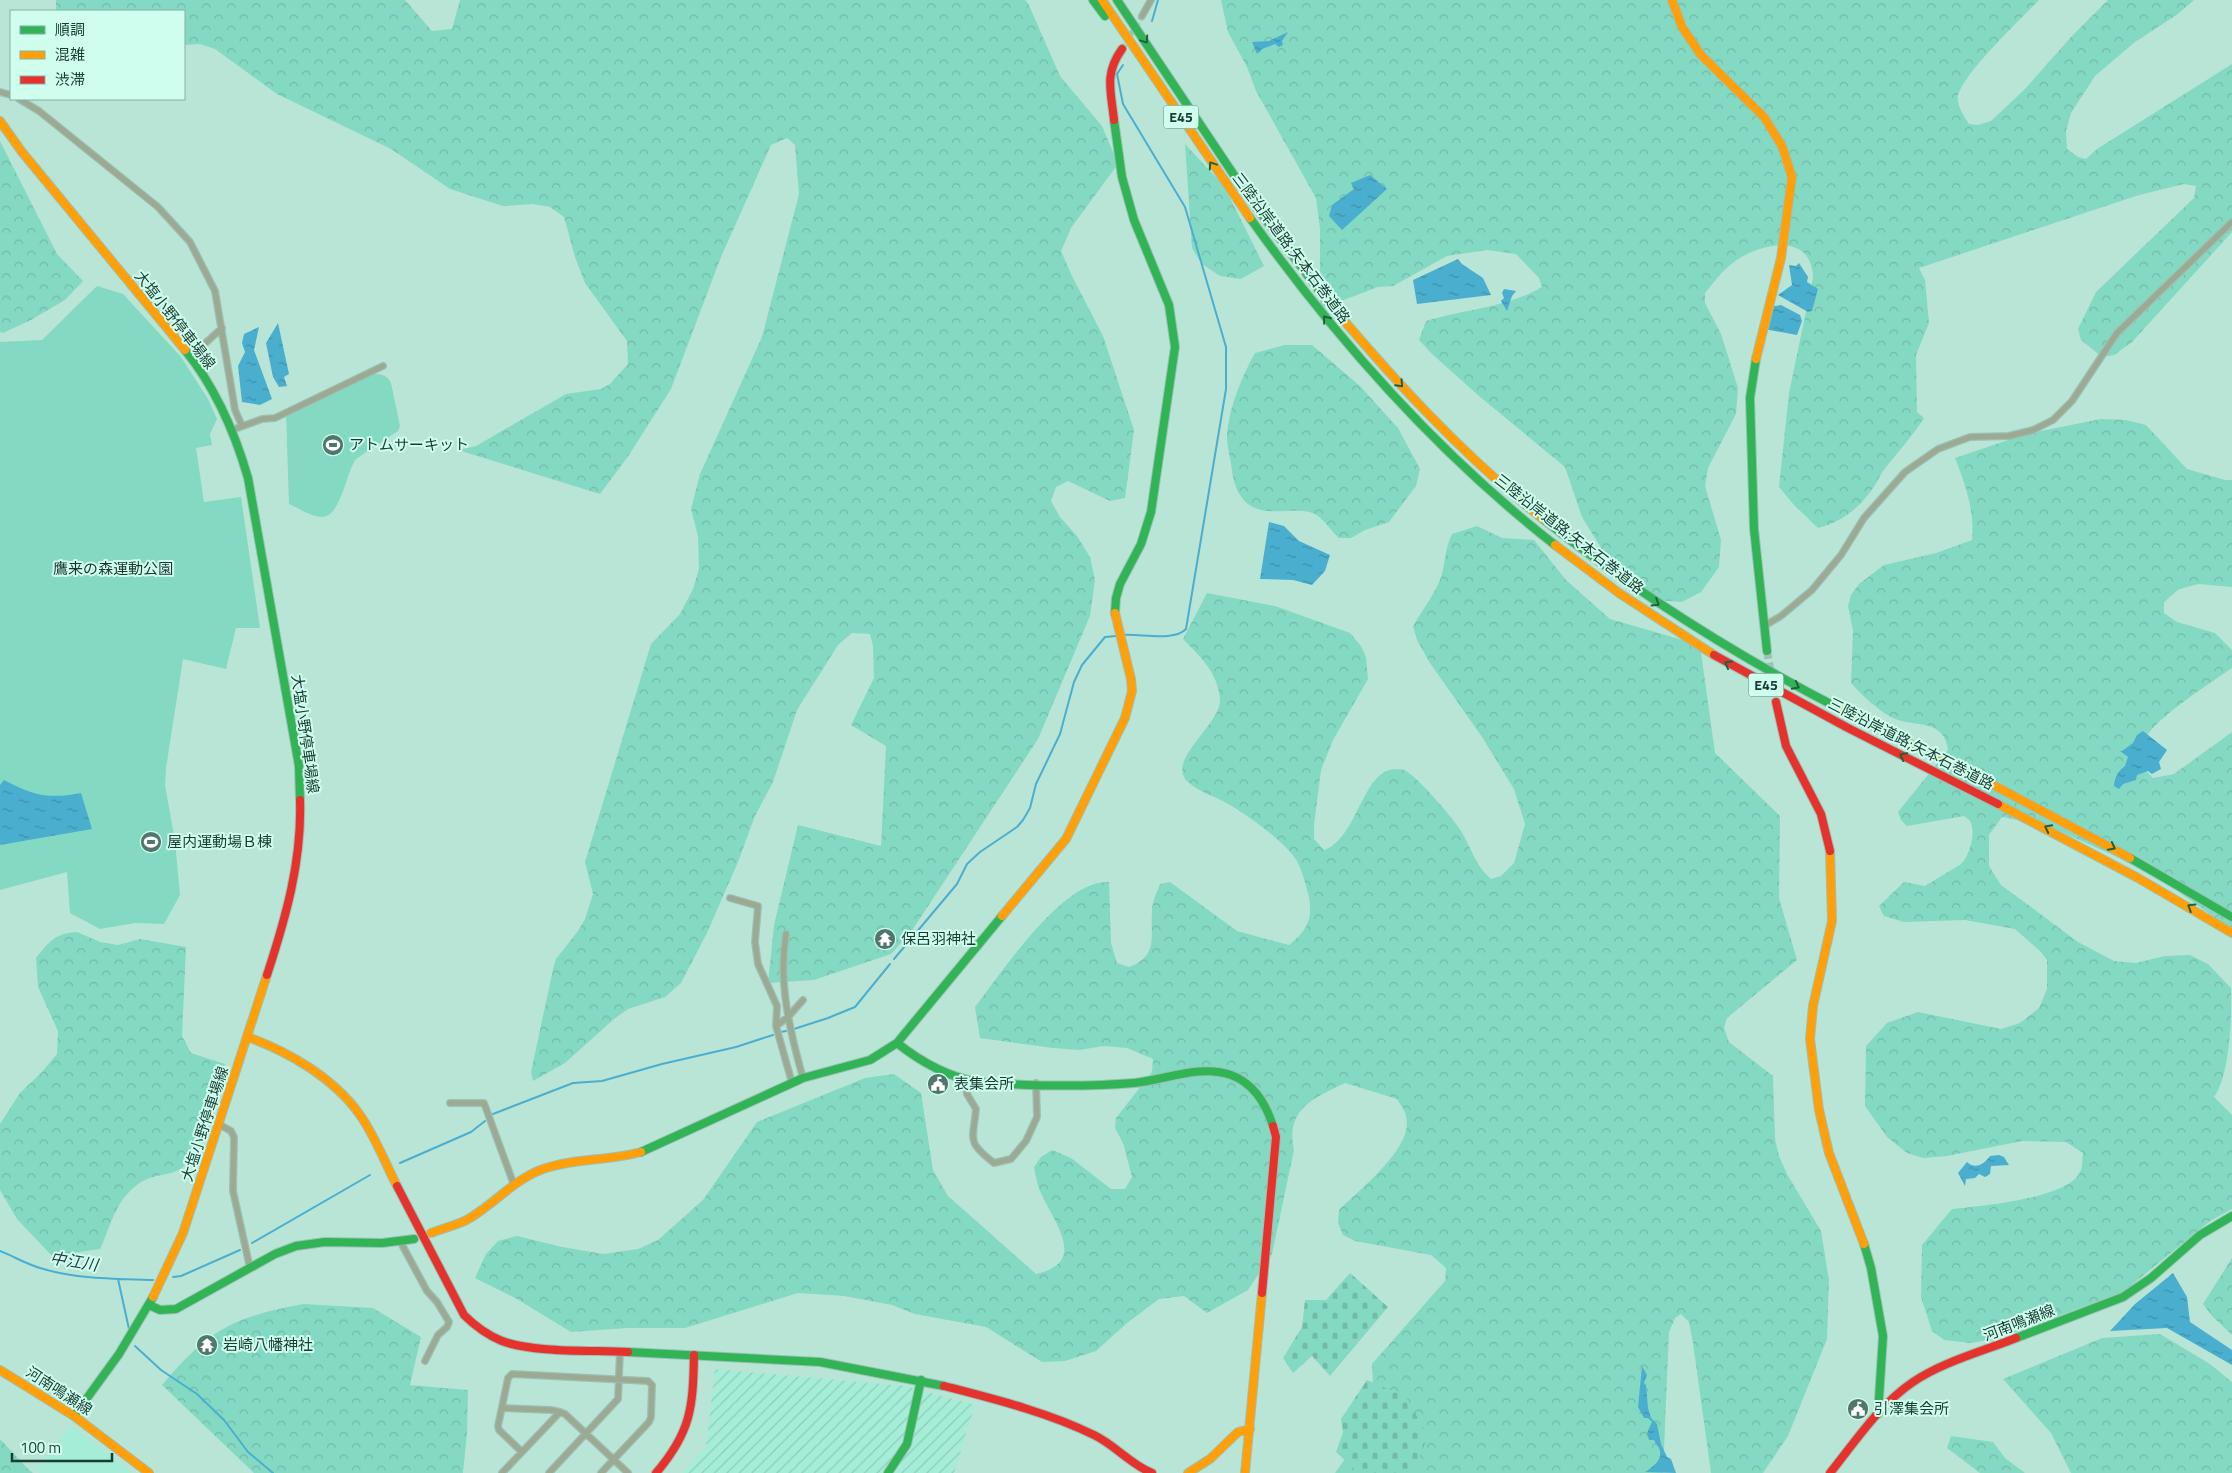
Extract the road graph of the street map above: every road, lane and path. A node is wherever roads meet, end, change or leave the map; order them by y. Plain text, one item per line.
1 (1093, 0) edge
2 (1102, 0) edge
3 (1117, 0) edge
4 (1122, 0) edge
5 (1151, 0) edge
6 (1672, 0) edge
7 (1142, 16) tunnel mouth
8 (1131, 19) junction
9 (1122, 49) tunnel mouth
10 (20, 100) edge
11 (1177, 111) junction
12 (0, 121) edge
13 (2232, 222) edge
14 (222, 328) junction
15 (190, 357) junction
16 (382, 366) dead end
17 (242, 426) junction
18 (232, 430) junction
19 (1764, 626) junction
20 (1767, 651) tunnel mouth
21 (1776, 702) tunnel mouth
22 (730, 898) dead end
23 (2232, 917) edge
24 (2232, 933) edge
25 (786, 934) dead end
26 (803, 1000) dead end
27 (788, 1017) junction
28 (776, 1026) junction
29 (248, 1037) junction
30 (897, 1043) junction
31 (803, 1078) junction
32 (966, 1080) junction
33 (792, 1083) junction
34 (1036, 1083) junction
35 (450, 1103) dead end
36 (220, 1125) junction
37 (514, 1185) junction
38 (2232, 1216) edge
39 (431, 1233) dead end
40 (414, 1238) dead end
41 (400, 1241) junction
42 (250, 1268) junction
43 (149, 1305) junction
44 (620, 1351) junction
45 (694, 1355) junction
46 (425, 1361) dead end
47 (0, 1370) edge
48 (620, 1379) junction
49 (921, 1380) junction
50 (502, 1408) junction
51 (560, 1412) junction
52 (1878, 1414) junction
53 (74, 1416) junction
54 (1250, 1429) junction
55 (586, 1433) junction
56 (522, 1452) junction
57 (614, 1460) junction
58 (150, 1473) edge
59 (502, 1473) edge
60 (549, 1473) edge
61 (601, 1473) edge
62 (628, 1473) edge
63 (656, 1473) edge
64 (888, 1473) edge
65 (1152, 1473) edge
66 (1188, 1473) edge
67 (1245, 1473) edge
68 (1830, 1473) edge

1 - 11 main road
2 - 11 main road, 三陸沿岸道路;矢本石巻道路 / E45
3 - 8 main road, 三陸沿岸道路;矢本石巻道路 / E45
4 - 8 main road
5 - 7 street
6 - 19 main road
8 -> 23 main road, 三陸沿岸道路;矢本石巻道路 / E45
9 - 30 main road
10 - 14 street
24 -> 11 main road, 三陸沿岸道路;矢本石巻道路 / E45
12 - 15 main road, 大塩小野停車場線
13 - 19 street
14 - 15 street
14 - 17 street
15 - 18 main road, 大塩小野停車場線
16 - 17 street
17 - 18 street
18 - 29 main road, 大塩小野停車場線
19 - 20 main road
21 - 52 main road
22 - 28 street
25 - 27 street
26 - 27 street
27 - 28 street
27 - 31 street
28 - 33 street
29 - 36 main road, 大塩小野停車場線
29 - 44 main road
30 - 31 main road
30 - 32 main road
31 - 33 main road
32 - 34 main road
32 - 34 street
33 - 37 main road
34 - 54 main road
35 - 37 street
36 - 42 street
36 - 43 main road, 大塩小野停車場線
37 - 39 main road
38 - 52 main road, 河南鳴瀬線
40 - 41 main road
41 - 42 main road
41 - 46 street
42 - 43 main road
43 - 53 main road, 大塩小野停車場線
44 - 45 main road
44 - 48 street
45 - 49 main road
45 - 63 main road
47 - 53 main road, 河南鳴瀬線
48 - 50 street
48 - 55 street
48 - 57 street
49 - 64 main road
49 - 65 main road
50 - 51 street
50 - 56 street
51 - 55 street
51 - 56 street
52 - 68 main road, 河南鳴瀬線
53 - 58 main road, 河南鳴瀬線
54 - 66 main road
54 - 67 main road
55 - 57 street
55 - 60 street
56 - 59 street
57 - 61 street
57 - 62 street

